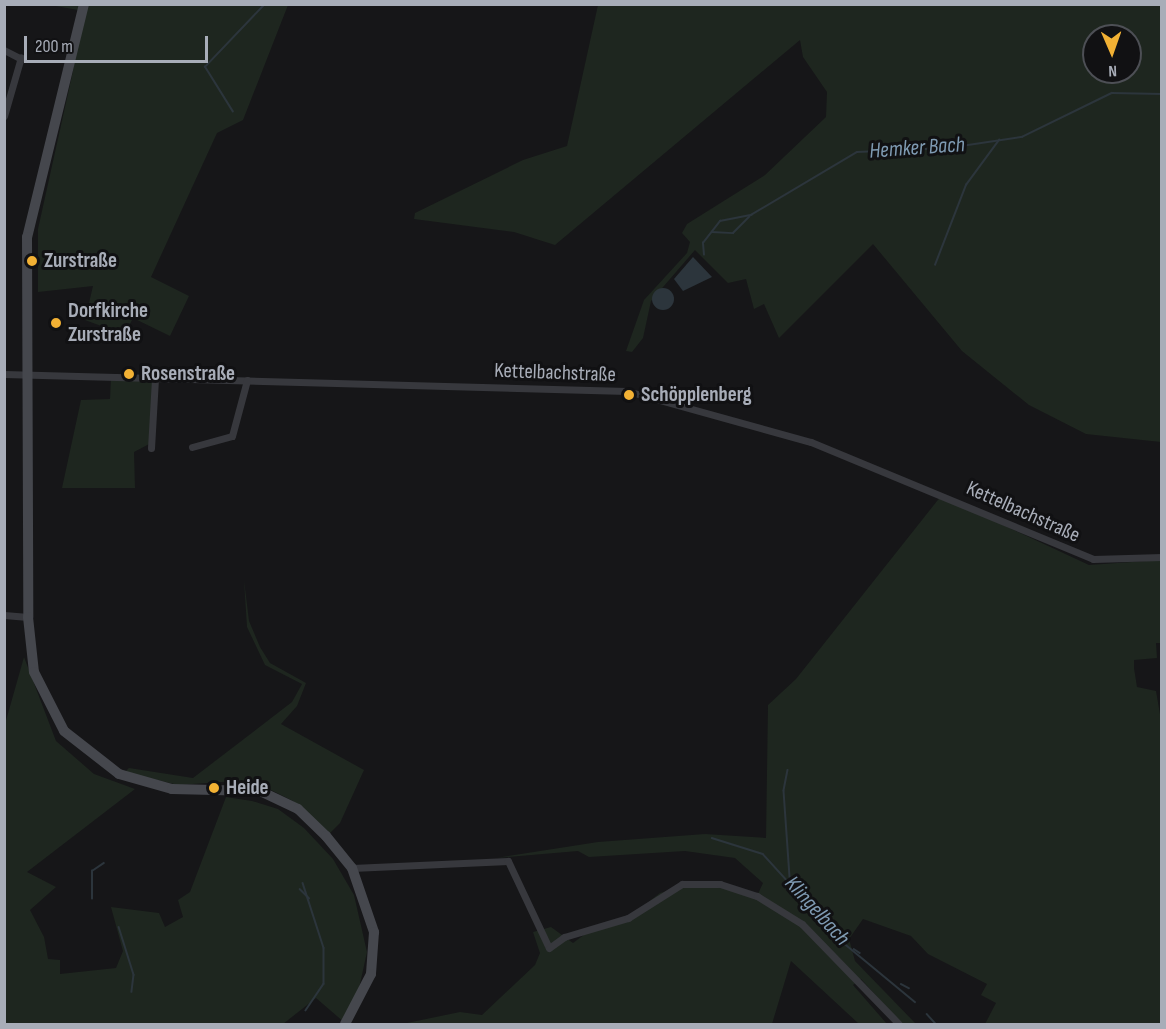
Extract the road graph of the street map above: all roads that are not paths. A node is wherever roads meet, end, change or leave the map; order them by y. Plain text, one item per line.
1 (84, 4) edge
2 (4, 50) edge
3 (7, 94) edge
4 (4, 116) edge
5 (4, 374) edge
6 (28, 374) junction
7 (155, 378) junction
8 (247, 380) junction
9 (192, 447) dead end
10 (151, 448) dead end
11 (28, 516) junction
12 (1161, 557) edge
13 (4, 615) edge
14 (28, 617) junction
15 (352, 868) junction
16 (345, 1024) edge
17 (899, 1024) edge

1 - 6 main road
2 - 3 street
3 - 4 street
5 - 6 street, Kettelbachstraße
6 - 7 street, Kettelbachstraße
6 - 11 main road
6 - 11 main road
7 - 8 street, Kettelbachstraße
7 - 10 street
8 - 9 street
8 - 12 street, Kettelbachstraße
11 - 14 main road
13 - 14 street
14 - 15 main road
15 - 16 main road
15 - 17 street

